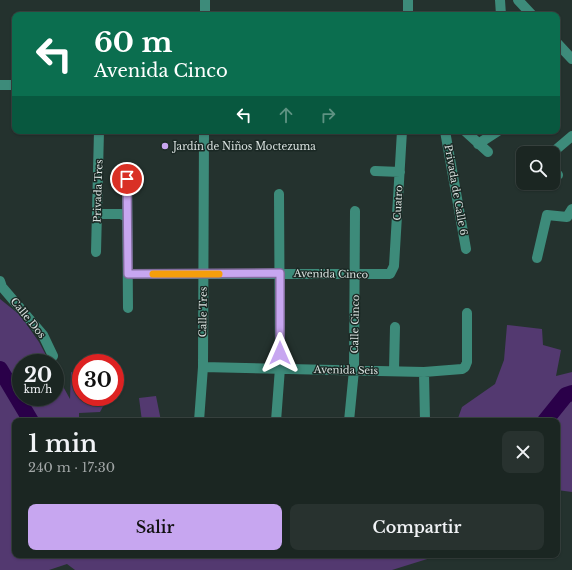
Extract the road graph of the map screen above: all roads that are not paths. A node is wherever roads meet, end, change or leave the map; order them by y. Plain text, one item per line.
1 (205, 0) edge
2 (408, 0) edge
3 (500, 0) edge
4 (518, 0) edge
5 (205, 12) edge
6 (408, 12) edge
7 (500, 12) edge
8 (529, 12) edge
9 (560, 46) edge
10 (572, 59) edge
11 (0, 85) edge
12 (12, 85) edge
13 (99, 134) edge
14 (204, 134) edge
15 (402, 134) edge
16 (447, 134) edge
17 (468, 134) edge
18 (493, 134) edge
19 (572, 136) edge
20 (478, 144) junction
21 (560, 146) edge
22 (488, 152) dead end
23 (376, 171) dead end
24 (400, 172) junction
25 (127, 179) dead end
26 (279, 194) dead end
27 (355, 211) dead end
28 (97, 214) junction
29 (570, 216) edge
30 (127, 217) junction
31 (466, 249) dead end
32 (96, 252) dead end
33 (538, 258) dead end
34 (280, 273) junction
35 (128, 274) junction
36 (204, 274) junction
37 (390, 274) joint
38 (355, 275) junction
39 (0, 282) edge
40 (128, 308) dead end
41 (467, 313) dead end
42 (394, 327) dead end
43 (52, 354) edge
44 (203, 367) junction
45 (280, 368) junction
46 (354, 370) junction
47 (394, 370) junction
48 (424, 372) junction
49 (199, 418) edge
50 (276, 418) edge
51 (349, 418) edge
52 (425, 418) edge

1 - 5 street
2 - 6 street
3 - 7 street
4 - 8 street
9 - 10 street
11 - 12 street
13 - 28 street, Privada Tres
14 - 36 street, Calle Tres
15 - 24 street, Cuatro
16 - 31 street, Privada de Calle 6
17 - 20 street
18 - 20 street
19 - 21 street
20 - 22 street
23 - 24 street
24 - 37 street, Cuatro
25 - 30 street
26 - 34 street
27 - 38 street, Calle Cinco
28 - 30 street
28 - 32 street, Privada Tres
29 - 33 street
30 - 35 street
34 - 36 street, Avenida Cinco
34 - 38 street, Avenida Cinco
34 - 45 street
35 - 36 street, Avenida Cinco
35 - 40 street
36 - 44 street, Calle Tres
37 - 38 street, Avenida Cinco
38 - 46 street, Calle Cinco
39 - 43 street, Calle Dos
41 - 48 street, Avenida Seis
42 - 47 street
44 - 45 street, Avenida Seis
44 - 49 street, Calle Tres
45 - 46 street, Avenida Seis
45 - 50 street
46 - 47 street, Avenida Seis
46 - 51 street, Calle Cinco
47 - 48 street, Avenida Seis
48 - 52 street

